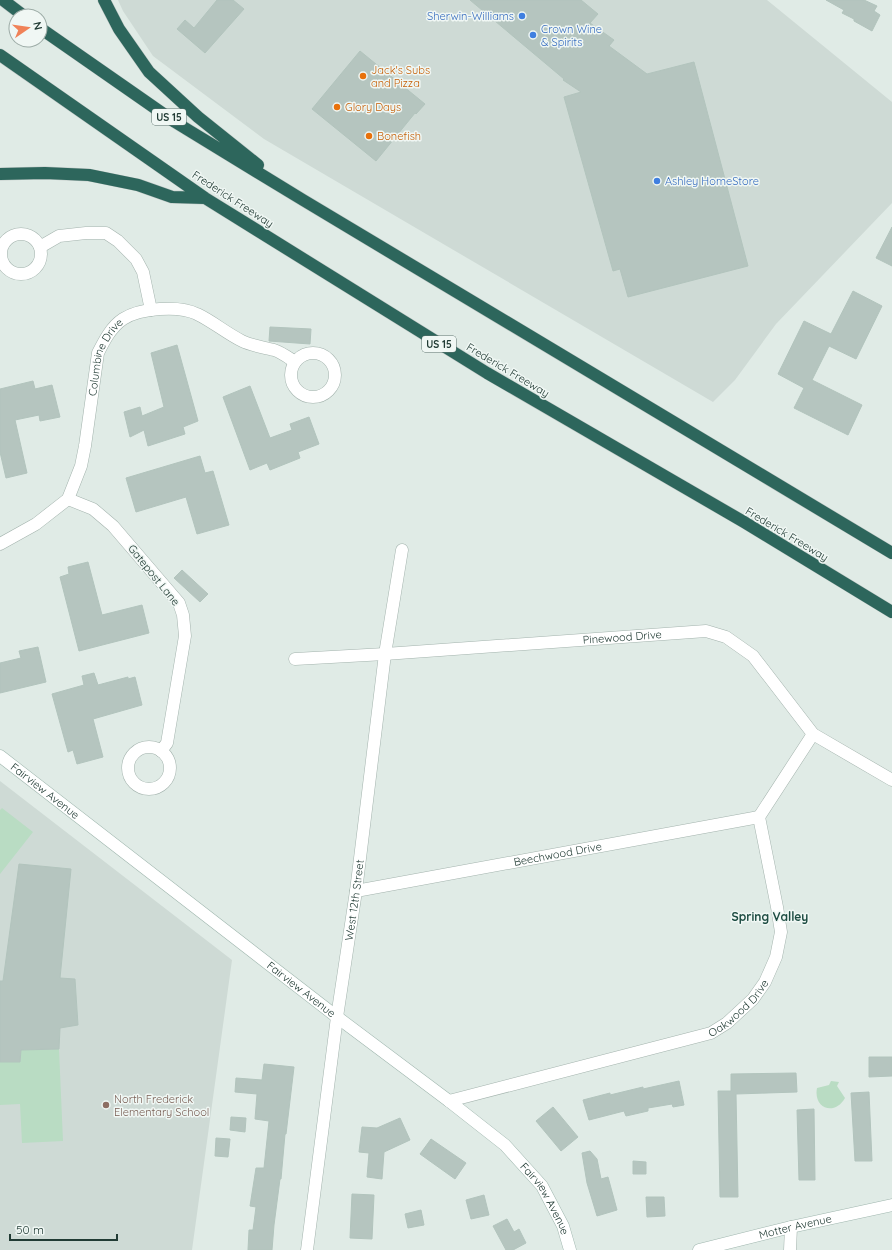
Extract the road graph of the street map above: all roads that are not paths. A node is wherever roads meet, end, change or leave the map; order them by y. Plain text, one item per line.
1 (3, 0) edge
2 (104, 0) edge
3 (14, 8) edge
4 (48, 34) edge
5 (0, 54) edge
6 (0, 174) edge
7 (205, 198) junction
8 (303, 200) junction
9 (40, 247) junction
10 (4, 267) edge
11 (151, 310) junction
12 (295, 362) dead end
13 (68, 499) junction
14 (0, 544) edge
15 (402, 550) dead end
16 (892, 553) edge
17 (892, 612) edge
18 (385, 654) junction
19 (295, 659) dead end
20 (813, 734) junction
21 (161, 751) dead end
22 (0, 756) edge
23 (892, 780) edge
24 (759, 817) junction
25 (356, 891) junction
26 (337, 1017) junction
27 (449, 1101) junction
28 (892, 1205) edge
29 (791, 1227) junction
30 (307, 1250) edge
31 (570, 1250) edge
32 (699, 1250) edge
33 (790, 1250) edge

1 - 3 highway
2 - 8 highway
4 - 8 highway, US 15
5 - 7 highway, Frederick Freeway / US 15
6 - 7 highway
7 - 17 highway, Frederick Freeway / US 15
8 - 16 highway, US 15
9 - 10 street
9 - 10 street
9 - 11 street
11 - 12 street, Columbine Drive
11 - 13 street, Columbine Drive
13 - 14 street
13 - 21 street, Gatepost Lane
15 - 18 street, West 12th Street
18 - 19 street, Pinewood Drive
18 - 20 street, Pinewood Drive
18 - 25 street, West 12th Street
20 - 23 street, Pinewood Drive
20 - 24 street
22 - 26 street, Fairview Avenue
24 - 25 street, Beechwood Drive
24 - 27 street, Oakwood Drive
25 - 26 street, West 12th Street
26 - 27 street, Fairview Avenue
26 - 30 street, West 12th Street
27 - 31 street, Fairview Avenue
28 - 29 street, Motter Avenue
29 - 32 street, Motter Avenue
29 - 33 street

